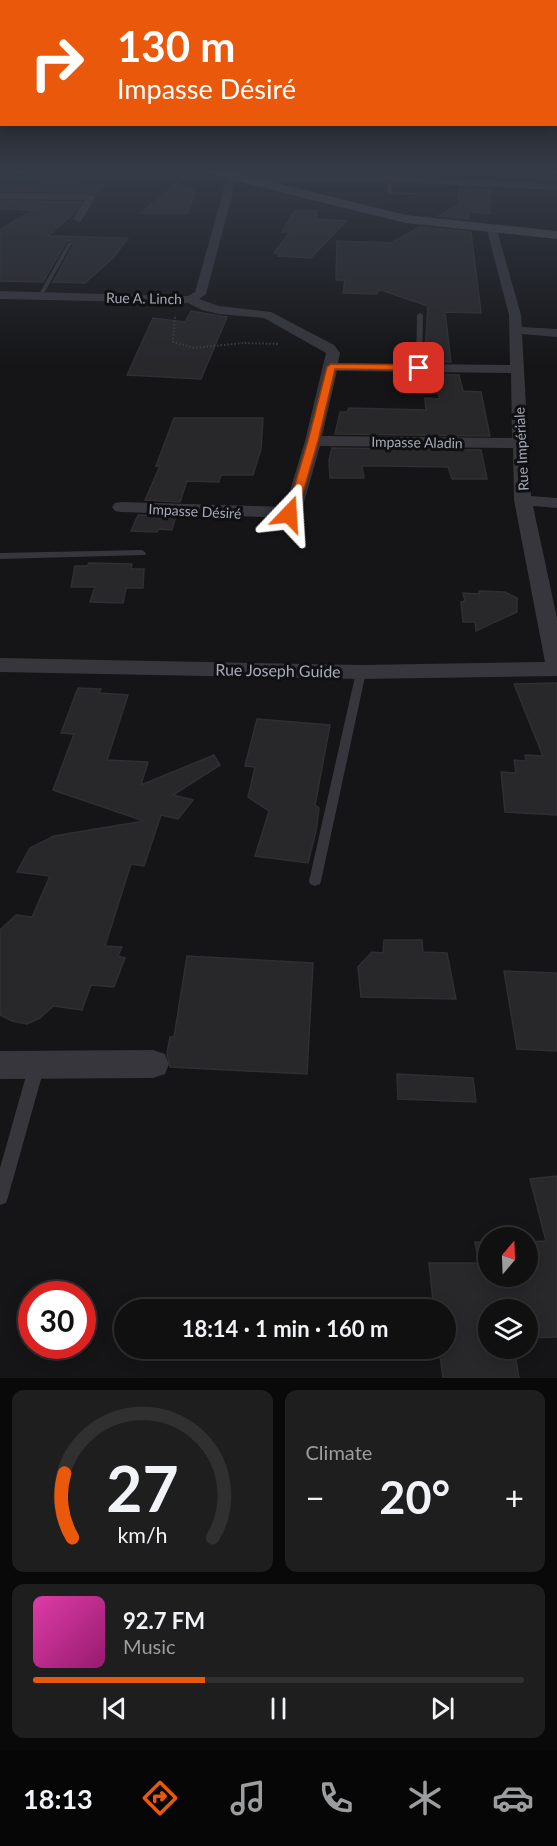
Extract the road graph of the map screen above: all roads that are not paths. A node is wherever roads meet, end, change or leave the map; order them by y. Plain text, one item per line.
1 (216, 236) edge
2 (494, 236) edge
3 (70, 243) dead end
4 (0, 295) edge
5 (40, 296) junction
6 (193, 300) junction
7 (420, 315) dead end
8 (515, 330) junction
9 (557, 333) edge
10 (331, 367) junction
11 (419, 368) junction
12 (517, 369) junction
13 (313, 441) junction
14 (521, 443) junction
15 (523, 500) junction
16 (557, 503) edge
17 (121, 507) dead end
18 (142, 553) dead end
19 (0, 556) edge
20 (0, 665) edge
21 (557, 669) edge
22 (361, 672) junction
23 (315, 881) dead end
24 (153, 1064) dead end
25 (0, 1065) edge
26 (38, 1065) junction
27 (0, 1197) edge

1 - 6 street, Rue A. Linch
2 - 8 street, Rue Impériale
3 - 5 lane
4 - 5 street, Rue A. Linch
5 - 6 street, Rue A. Linch
6 - 10 street
7 - 11 lane
8 - 9 street
8 - 12 street, Rue Impériale
10 - 11 street
10 - 13 street, Impasse Désiré
11 - 12 street
12 - 14 street, Rue Impériale
13 - 14 street, Impasse Aladin
13 - 17 street, Impasse Désiré
14 - 15 street, Rue Impériale
15 - 16 street
15 - 21 street, Rue Impériale
18 - 19 lane
20 - 22 street, Rue Joseph Guide
21 - 22 street, Rue Joseph Guide
22 - 23 lane
24 - 26 street
25 - 26 street
26 - 27 lane

